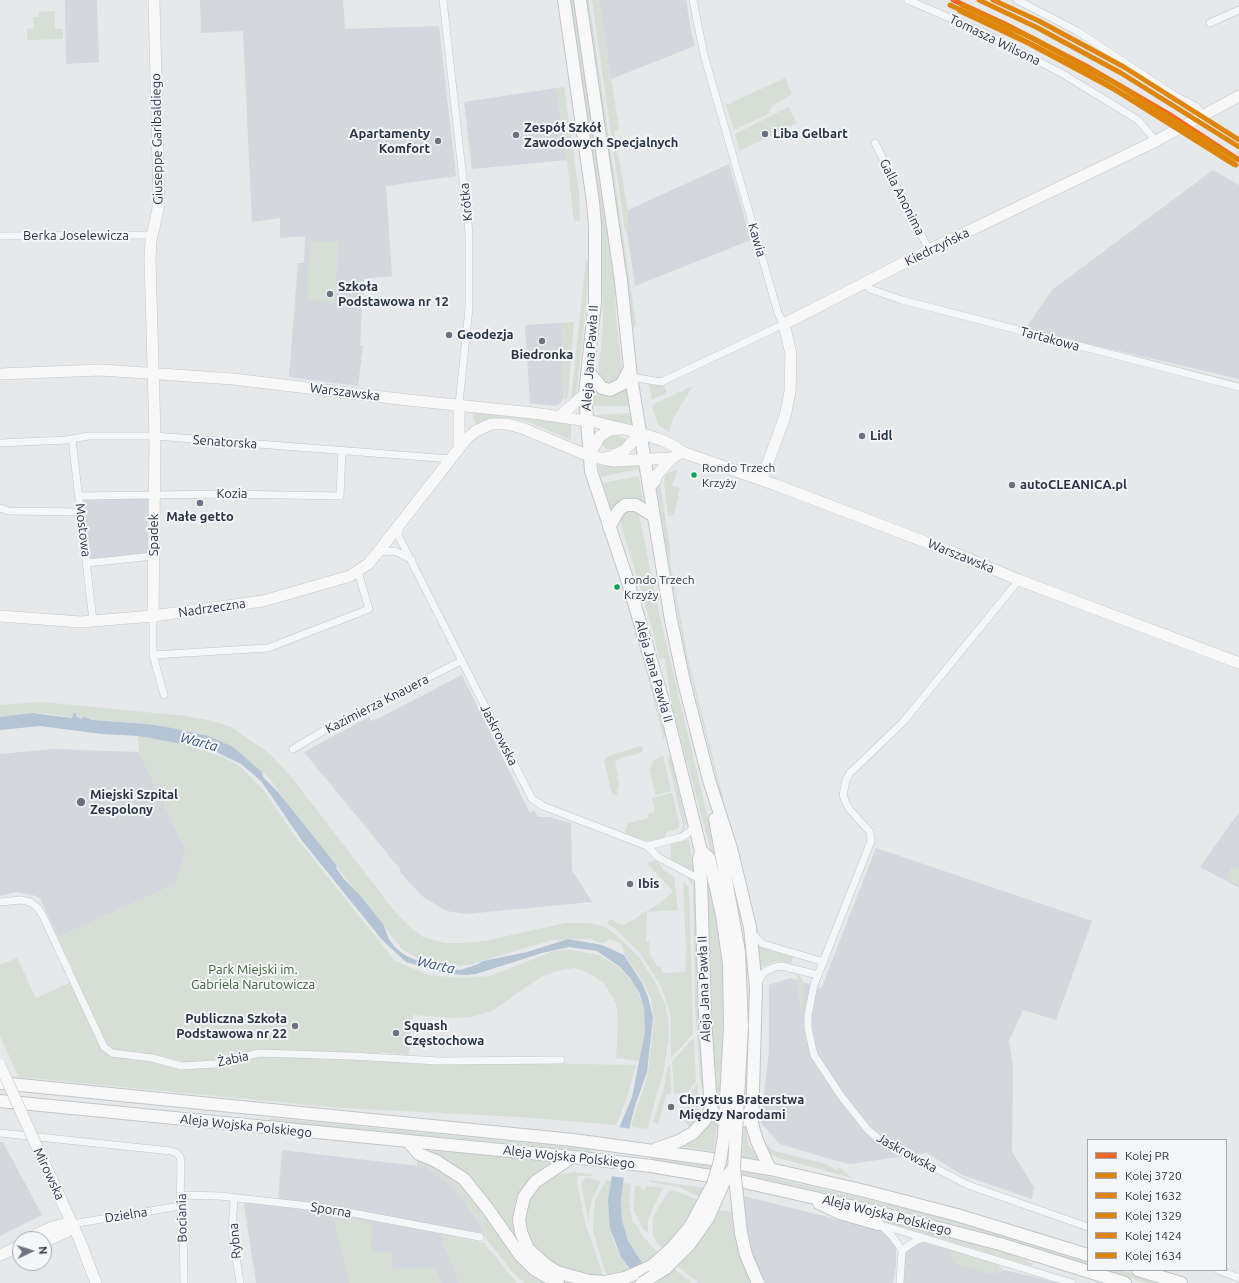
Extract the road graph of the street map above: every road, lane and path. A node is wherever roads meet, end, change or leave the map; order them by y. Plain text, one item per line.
1 (154, 0) edge
2 (443, 0) edge
3 (564, 0) edge
4 (580, 0) edge
5 (693, 0) edge
6 (908, 0) edge
7 (1017, 0) edge
8 (1239, 10) edge
9 (1210, 23) dead end
10 (1239, 96) edge
11 (1202, 116) junction
12 (1156, 141) junction
13 (875, 143) dead end
14 (152, 235) junction
15 (0, 236) edge
16 (929, 250) junction
17 (865, 283) junction
18 (784, 324) junction
19 (588, 371) junction
20 (153, 373) junction
21 (631, 373) junction
22 (0, 374) edge
23 (1239, 387) edge
24 (585, 394) junction
25 (444, 403) junction
26 (459, 404) junction
27 (560, 416) junction
28 (586, 420) junction
29 (459, 425) junction
30 (620, 428) junction
31 (640, 433) junction
32 (154, 436) junction
33 (72, 439) junction
34 (0, 444) edge
35 (459, 448) junction
36 (342, 451) junction
37 (682, 452) junction
38 (595, 457) junction
39 (672, 458) junction
40 (451, 459) junction
41 (644, 460) junction
42 (762, 480) junction
43 (649, 488) junction
44 (154, 494) junction
45 (79, 496) junction
46 (0, 508) edge
47 (81, 512) junction
48 (652, 515) junction
49 (399, 526) junction
50 (609, 527) junction
51 (378, 552) junction
52 (154, 556) junction
53 (412, 560) junction
54 (87, 563) junction
55 (358, 572) junction
56 (1019, 580) junction
57 (0, 616) edge
58 (153, 616) junction
59 (93, 621) junction
60 (153, 655) junction
61 (461, 661) junction
62 (1239, 663) edge
63 (164, 695) dead end
64 (294, 749) dead end
65 (709, 780) junction
66 (695, 825) junction
67 (647, 846) junction
68 (701, 851) junction
69 (701, 880) junction
70 (0, 902) edge
71 (750, 927) junction
72 (824, 962) junction
73 (818, 975) junction
74 (756, 988) junction
75 (736, 1027) junction
76 (560, 1060) dead end
77 (0, 1065) edge
78 (0, 1083) edge
79 (0, 1101) edge
80 (711, 1108) junction
81 (751, 1108) junction
82 (0, 1133) edge
83 (408, 1141) junction
84 (653, 1150) junction
85 (572, 1156) junction
86 (734, 1168) junction
87 (770, 1169) junction
88 (796, 1192) junction
89 (181, 1195) junction
90 (234, 1198) junction
91 (180, 1206) junction
92 (72, 1224) junction
93 (878, 1224) junction
94 (1087, 1227) edge
95 (44, 1231) edge
96 (480, 1237) dead end
97 (52, 1238) edge
98 (926, 1238) junction
99 (12, 1250) edge
100 (902, 1250) junction
101 (0, 1255) edge
102 (1087, 1255) edge
103 (1141, 1271) edge
104 (1221, 1271) edge
105 (1239, 1278) edge
106 (96, 1283) edge
107 (184, 1283) edge
108 (240, 1283) edge
109 (558, 1283) edge
110 (642, 1283) edge
111 (758, 1283) edge
112 (900, 1283) edge
113 (1072, 1283) edge
114 (1125, 1283) edge
115 (1181, 1283) edge

1 - 14 street, Giuseppe Garibaldiego
2 - 26 street, Krótka
3 - 19 main road, Aleja Jana Pawła II
4 - 21 main road, Aleja Jana Pawła II
5 - 18 street, Kawia
6 - 12 street, Tomasza Wilsona
7 - 11 street
8 - 9 street
10 - 11 street, Kiedrzyńska
11 - 12 street, Kiedrzyńska
12 - 16 street, Kiedrzyńska
13 - 16 street, Galla Anonima
14 - 15 street, Berka Joselewicza
14 - 20 street, Giuseppe Garibaldiego
16 - 17 street, Kiedrzyńska
17 - 18 street, Kiedrzyńska
17 - 23 street, Tartakowa
18 - 21 street, Kiedrzyńska
18 - 42 street, Kawia
19 - 21 main road
19 - 24 main road, Aleja Jana Pawła II
20 - 22 street, Warszawska
20 - 25 street, Warszawska
20 - 32 street, Spadek
21 - 31 main road, Aleja Jana Pawła II
24 - 27 street
24 - 28 main road, Aleja Jana Pawła II
25 - 26 street, Warszawska
25 - 29 street
26 - 27 street, Warszawska
26 - 29 street
27 - 28 street, Warszawska
28 - 30 street, Warszawska
28 - 38 main road, Aleja Jana Pawła II
29 - 35 street
30 - 31 street, Warszawska
30 - 38 street
31 - 37 street, Warszawska
31 - 38 street
31 - 41 main road, Aleja Jana Pawła II
32 - 33 street, Senatorska
32 - 36 street, Senatorska
32 - 44 street, Spadek
33 - 34 street, Senatorska
33 - 45 street, Mostowa
35 - 38 street, Nadrzeczna
35 - 40 street, Nadrzeczna
36 - 40 street, Senatorska
36 - 44 street, Kozia
37 - 39 street
37 - 42 street, Warszawska
38 - 41 street
38 - 50 main road, Aleja Jana Pawła II
39 - 41 street
39 - 43 street
40 - 49 street, Nadrzeczna
41 - 43 main road, Aleja Jana Pawła II
42 - 56 street, Warszawska
43 - 48 main road, Aleja Jana Pawła II
44 - 45 street, Kozia
44 - 52 street, Spadek
45 - 47 street, Mostowa
46 - 47 street
47 - 54 street, Mostowa
48 - 50 main road
48 - 65 main road, Aleja Jana Pawła II
49 - 51 street, Nadrzeczna
49 - 53 street, Jaskrowska
50 - 66 main road, Aleja Jana Pawła II
51 - 53 street
51 - 55 street, Nadrzeczna
52 - 54 street
52 - 58 street, Spadek
53 - 61 street, Jaskrowska
54 - 59 street, Mostowa
55 - 58 street, Nadrzeczna
55 - 60 street
56 - 62 street, Warszawska
56 - 72 street, Jaskrowska
57 - 59 street, Nadrzeczna
58 - 59 street, Nadrzeczna
58 - 60 street, Spadek
60 - 63 street, Spadek
61 - 64 street, Kazimierza Knauera
61 - 67 street, Jaskrowska
65 - 71 main road, Aleja Jana Pawła II
65 - 75 main road, Aleja Jana Pawła II
66 - 67 street
66 - 68 main road, Aleja Jana Pawła II
67 - 69 street, Jaskrowska
68 - 69 main road, Aleja Jana Pawła II
68 - 75 main road
69 - 80 main road, Aleja Jana Pawła II
70 - 76 street, Żabia
71 - 72 street
71 - 74 main road, Aleja Jana Pawła II
72 - 73 street, Jaskrowska
73 - 74 street
73 - 94 street, Jaskrowska
74 - 81 main road, Aleja Jana Pawła II
75 - 85 main road, bridge
75 - 86 main road, Aleja Jana Pawła II, bridge
77 - 92 street, Mirowska, bridge
78 - 84 main road, Aleja Wojska Polskiego
79 - 83 main road, Aleja Wojska Polskiego
80 - 81 main road
80 - 84 main road
81 - 87 main road, Aleja Jana Pawła II
82 - 89 street, Bociania
83 - 85 main road, Aleja Wojska Polskiego
83 - 109 main road
84 - 87 main road, Aleja Wojska Polskiego
85 - 88 main road, Aleja Wojska Polskiego
86 - 110 main road, bridge
86 - 111 main road, Aleja Jana Pawła II, bridge
87 - 102 main road, Aleja Wojska Polskiego
88 - 93 main road
88 - 114 main road, Aleja Wojska Polskiego
89 - 90 street, Sporna
89 - 91 street, Bociania
90 - 96 street, Sporna
90 - 108 street, Rybna
91 - 92 street, Dzielna
91 - 107 street, Bociania
92 - 95 street
92 - 97 street
92 - 106 street, Mirowska
93 - 98 street
93 - 100 street
98 - 100 street
98 - 113 street
99 - 101 street
100 - 112 street
103 - 115 main road
104 - 105 street

